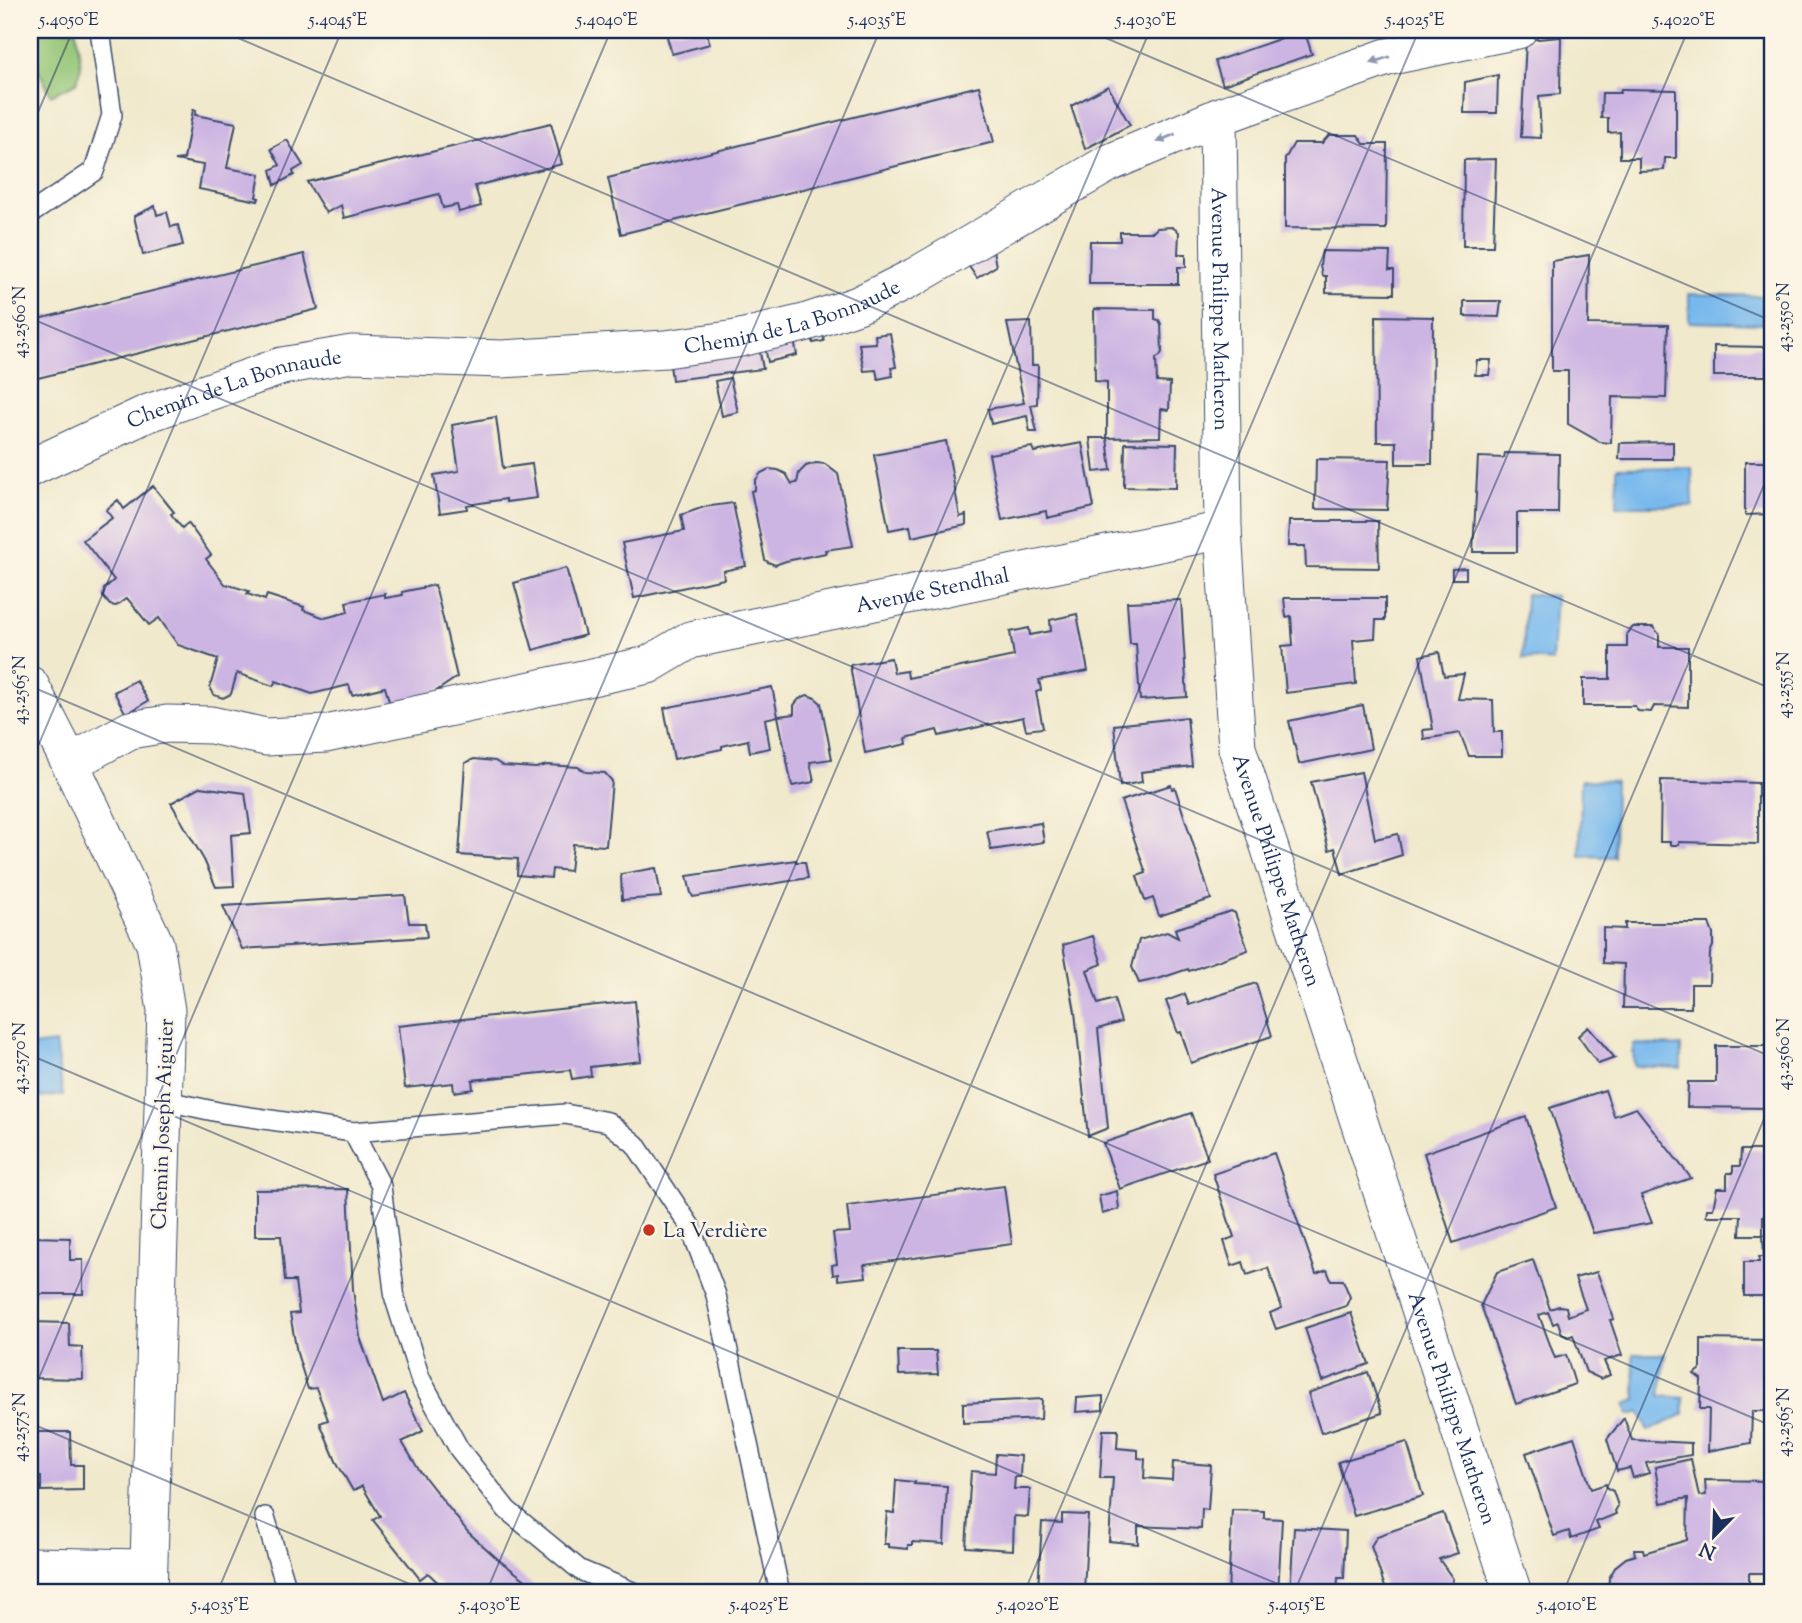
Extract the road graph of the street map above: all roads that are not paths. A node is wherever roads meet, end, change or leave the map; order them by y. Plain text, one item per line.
1 (100, 30) edge
2 (1518, 30) edge
3 (1218, 117) junction
4 (30, 214) edge
5 (30, 468) edge
6 (1223, 530) junction
7 (30, 685) edge
8 (70, 763) junction
9 (162, 1100) junction
10 (353, 1132) junction
11 (265, 1517) dead end
12 (30, 1566) edge
13 (148, 1580) edge
14 (288, 1593) edge
15 (635, 1593) edge
16 (780, 1593) edge
17 (1513, 1593) edge

1 - 4 lane
2 -> 3 street, Chemin de La Bonnaude
3 -> 5 street, Chemin de La Bonnaude
3 - 6 street, Avenue Philippe Matheron
6 - 8 street, Avenue Stendhal
6 - 17 street, Avenue Philippe Matheron
7 - 8 street, Chemin Joseph Aiguier
8 - 9 street, Chemin Joseph Aiguier
9 - 10 lane
9 - 13 street, Chemin Joseph Aiguier
10 - 15 lane
10 - 16 lane
11 - 14 lane
12 - 13 street

